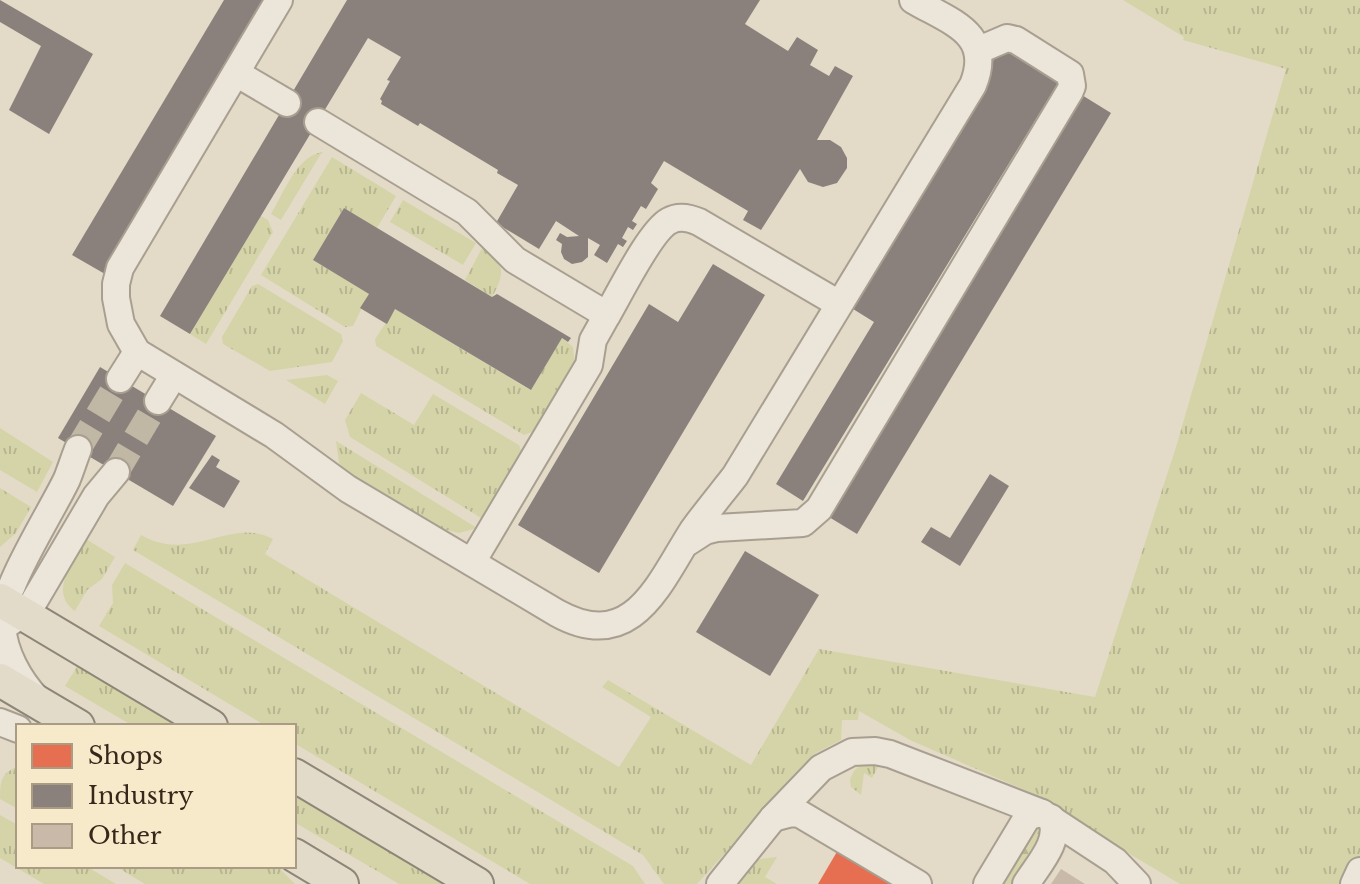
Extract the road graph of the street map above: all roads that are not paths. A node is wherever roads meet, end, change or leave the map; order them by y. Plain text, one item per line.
1 (279, 0) edge
2 (913, 0) edge
3 (979, 50) junction
4 (236, 73) junction
5 (287, 103) dead end
6 (318, 122) dead end
7 (839, 304) junction
8 (607, 315) junction
9 (137, 352) junction
10 (174, 375) junction
11 (120, 379) tunnel mouth
12 (158, 401) tunnel mouth
13 (78, 449) tunnel mouth
14 (116, 472) tunnel mouth
15 (49, 509) junction
16 (685, 544) junction
17 (0, 560) edge
18 (472, 562) junction
19 (6, 614) edge
20 (0, 680) edge
21 (45, 707) junction
22 (75, 724) edge
23 (207, 724) edge
24 (296, 776) edge
25 (1047, 815) junction
26 (773, 818) junction
27 (296, 856) edge
28 (1360, 871) edge
29 (1118, 872) edge
30 (342, 884) edge
31 (477, 884) edge
32 (720, 884) edge
33 (918, 884) edge
34 (987, 884) edge
35 (1026, 884) edge
36 (1137, 884) edge
37 (1354, 884) edge

1 - 4 lane
2 - 3 lane
3 - 7 lane
3 - 16 lane
4 - 5 lane
4 - 9 lane
6 - 8 lane
7 - 8 lane
7 - 16 lane
8 - 18 lane
9 - 10 lane
9 - 11 lane
10 - 12 lane
10 - 18 lane
13 - 15 lane
14 - 19 lane
15 - 17 lane
15 - 19 lane
16 - 18 lane
19 - 21 lane
19 - 23 main road
20 - 21 main road
21 - 22 main road
24 - 31 main road
25 - 26 lane
25 - 29 lane
25 - 34 lane
25 - 35 lane
26 - 32 lane
26 - 33 lane
27 - 30 main road
28 - 37 lane
29 - 36 lane

